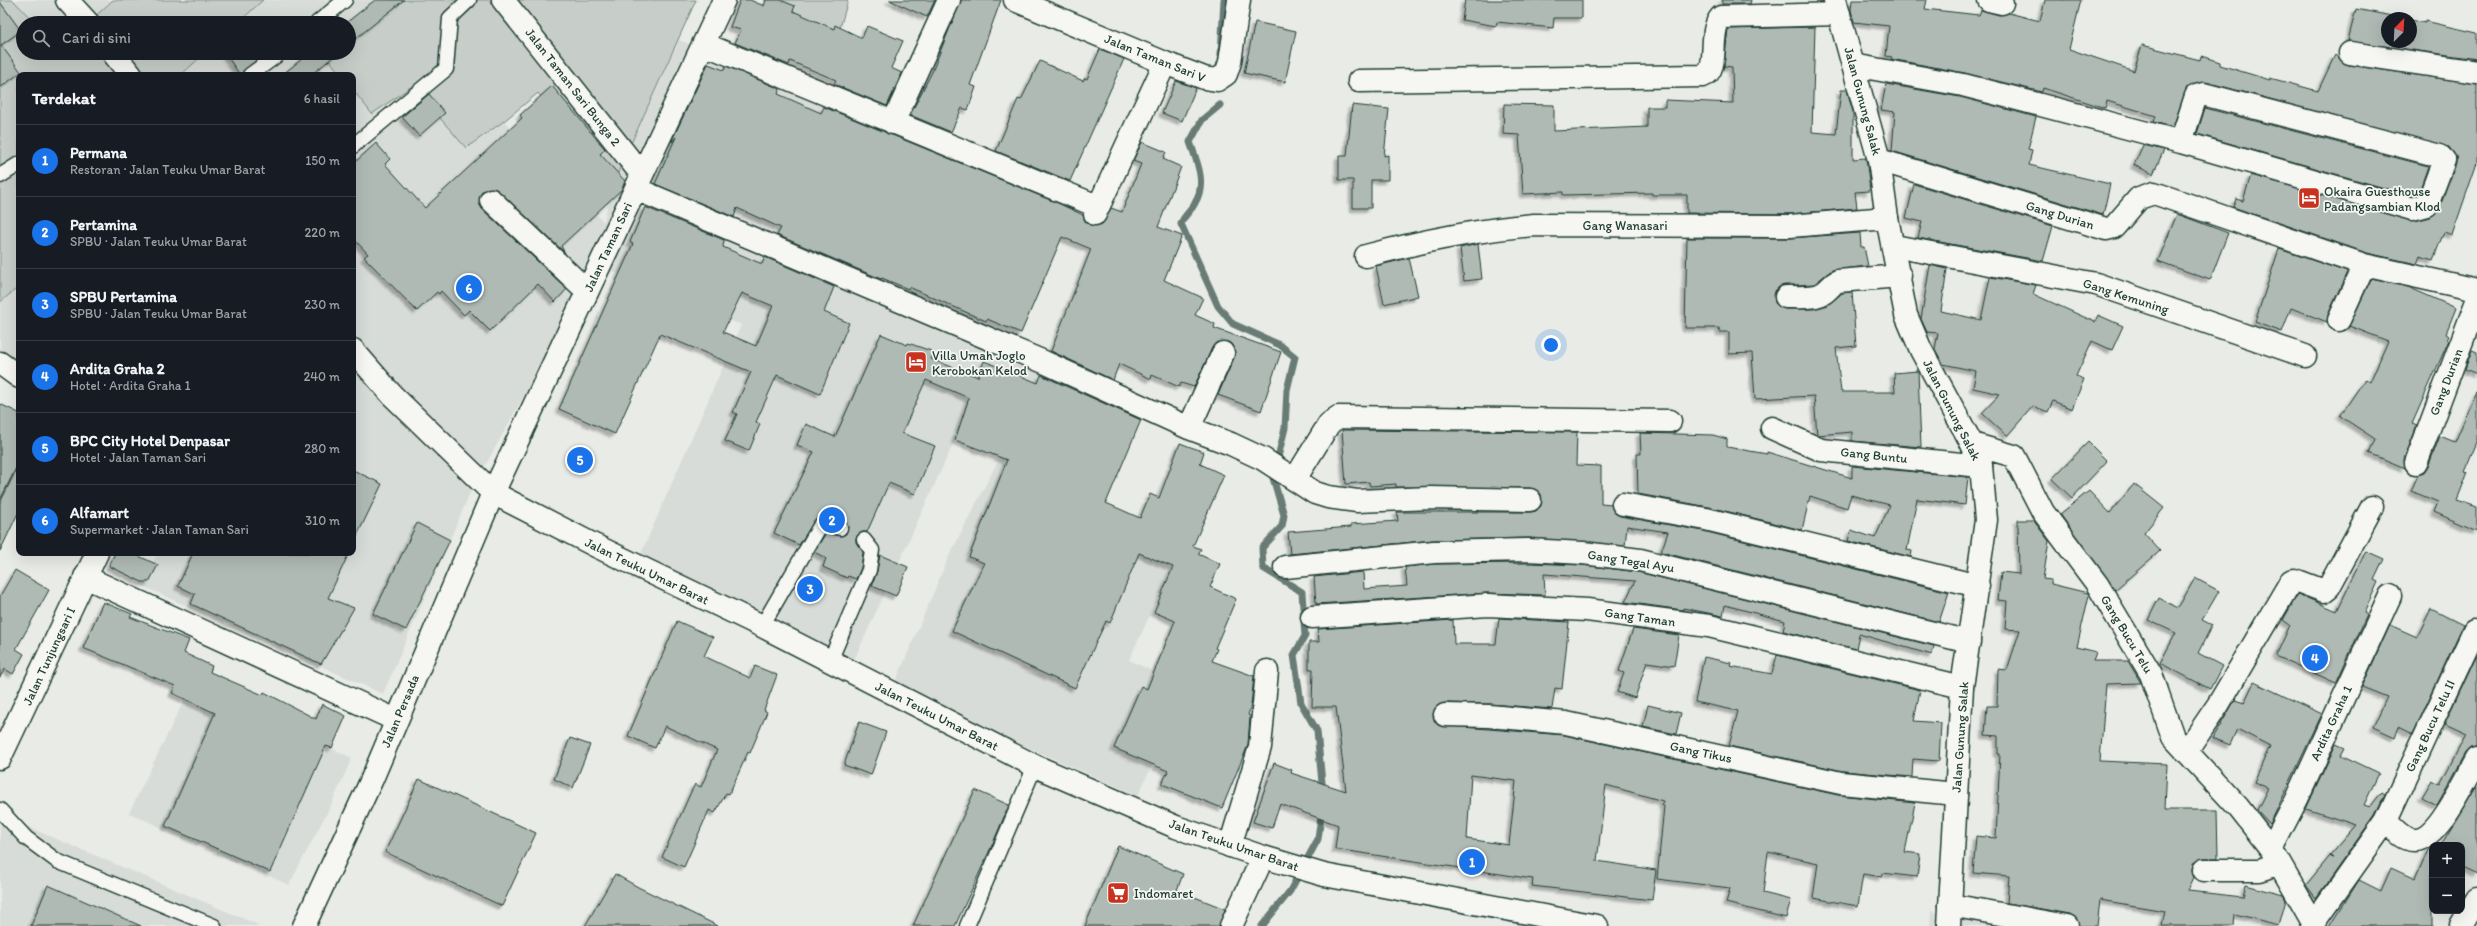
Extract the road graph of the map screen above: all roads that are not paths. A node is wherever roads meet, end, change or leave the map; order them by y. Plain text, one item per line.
1 (67, 0) edge
2 (345, 0) edge
3 (470, 0) edge
4 (503, 0) edge
5 (724, 0) edge
6 (948, 0) edge
7 (1015, 0) edge
8 (1238, 0) edge
9 (1837, 7) edge
10 (82, 16) edge
11 (326, 16) edge
12 (704, 44) junction
13 (2350, 53) dead end
14 (119, 60) edge
15 (270, 60) edge
16 (1165, 63) junction
17 (1853, 65) junction
18 (129, 72) edge
19 (254, 72) edge
20 (2477, 72) edge
21 (1359, 81) dead end
22 (893, 123) junction
23 (2181, 142) junction
24 (356, 144) edge
25 (1879, 160) junction
26 (16, 166) edge
27 (0, 176) edge
28 (639, 182) junction
29 (491, 200) dead end
30 (1887, 218) junction
31 (1894, 246) junction
32 (1366, 256) dead end
33 (2364, 265) junction
34 (1900, 276) junction
35 (2477, 290) edge
36 (588, 291) junction
37 (1786, 298) dead end
38 (2477, 301) edge
39 (2339, 320) dead end
40 (356, 353) edge
41 (1223, 353) dead end
42 (2305, 356) dead end
43 (0, 363) edge
44 (16, 375) edge
45 (1670, 421) dead end
46 (1189, 428) junction
47 (1772, 428) dead end
48 (1972, 444) junction
49 (2416, 463) dead end
50 (1981, 466) junction
51 (1291, 476) junction
52 (492, 493) junction
53 (1530, 500) dead end
54 (1623, 504) dead end
55 (2372, 507) dead end
56 (840, 528) dead end
57 (864, 540) dead end
58 (96, 556) edge
59 (1285, 567) dead end
60 (85, 577) junction
61 (1978, 586) junction
62 (2390, 596) dead end
63 (1312, 618) dead end
64 (762, 626) junction
65 (2474, 631) dead end
66 (1969, 642) junction
67 (830, 661) junction
68 (1266, 671) dead end
69 (1962, 687) junction
70 (1446, 715) dead end
71 (396, 720) junction
72 (2186, 752) junction
73 (0, 758) edge
74 (2477, 759) edge
75 (1036, 766) junction
76 (1956, 794) junction
77 (0, 810) edge
78 (2386, 821) junction
79 (1230, 846) junction
80 (2275, 856) junction
81 (1269, 858) junction
82 (2204, 870) dead end
83 (2477, 899) edge
84 (1950, 916) edge
85 (2314, 925) edge
86 (214, 926) edge
87 (304, 926) edge
88 (967, 926) edge
89 (1231, 926) edge
90 (1598, 926) edge
91 (2067, 926) edge
92 (2461, 926) edge

1 - 10 street
2 - 11 lane
3 - 24 lane
4 - 28 street, Jalan Taman Sari Bunga 2
5 - 12 street, Jalan Taman Sari
6 - 22 street
7 - 16 street, Jalan Taman Sari V
8 - 16 street, Jalan Taman Sari V
9 - 17 street, Jalan Gunung Salak
9 - 21 street
12 - 22 street
12 - 28 street, Jalan Taman Sari
13 - 20 street
14 - 18 street
15 - 19 lane
16 - 22 street
17 - 23 street
17 - 25 street, Jalan Gunung Salak
23 - 23 street
25 - 30 street, Jalan Gunung Salak
25 - 33 street, Gang Durian
26 - 27 lane
28 - 36 street, Jalan Taman Sari
28 - 46 street
29 - 36 street
30 - 31 street, Jalan Gunung Salak
30 - 32 street, Gang Wanasari
31 - 34 street, Jalan Gunung Salak
31 - 42 street, Gang Kemuning
33 - 35 street, Gang Durian
33 - 39 street
34 - 37 street
34 - 48 street, Jalan Gunung Salak
36 - 52 street, Jalan Taman Sari
38 - 49 street, Gang Durian
40 - 52 street, Jalan Teuku Umar Barat
41 - 46 street
43 - 44 street
45 - 51 street
46 - 51 street
47 - 50 street, Gang Buntu
48 - 50 street, Jalan Gunung Salak
48 - 72 street, Gang Bucu Telu
50 - 61 street, Jalan Gunung Salak
51 - 53 street
52 - 64 street, Jalan Teuku Umar Barat
52 - 71 street, Jalan Persada
54 - 61 street
55 - 72 street
56 - 64 lane
57 - 67 lane
58 - 60 street, Jalan Tunjungsari I
59 - 66 street, Gang Tegal Ayu
60 - 71 street
60 - 73 street, Jalan Tunjungsari I
61 - 66 street, Jalan Gunung Salak
62 - 80 street, Ardita Graha 1
63 - 69 street, Gang Taman
64 - 67 street, Jalan Teuku Umar Barat
65 - 78 street, Gang Bucu Telu II
66 - 69 street, Jalan Gunung Salak
67 - 75 street, Jalan Teuku Umar Barat
68 - 79 street
69 - 76 street, Jalan Gunung Salak
70 - 76 street, Gang Tikus
71 - 87 street, Jalan Persada
72 - 80 street, Gang Bucu Telu
74 - 78 street
75 - 79 street, Jalan Teuku Umar Barat
75 - 88 lane
76 - 84 street, Jalan Gunung Salak
77 - 86 lane
78 - 85 street, Gang Bucu Telu II
79 - 81 street, Jalan Teuku Umar Barat
80 - 82 street
80 - 85 street, Gang Bucu Telu
81 - 89 street
81 - 90 street, Jalan Teuku Umar Barat
83 - 92 street
84 - 91 street

